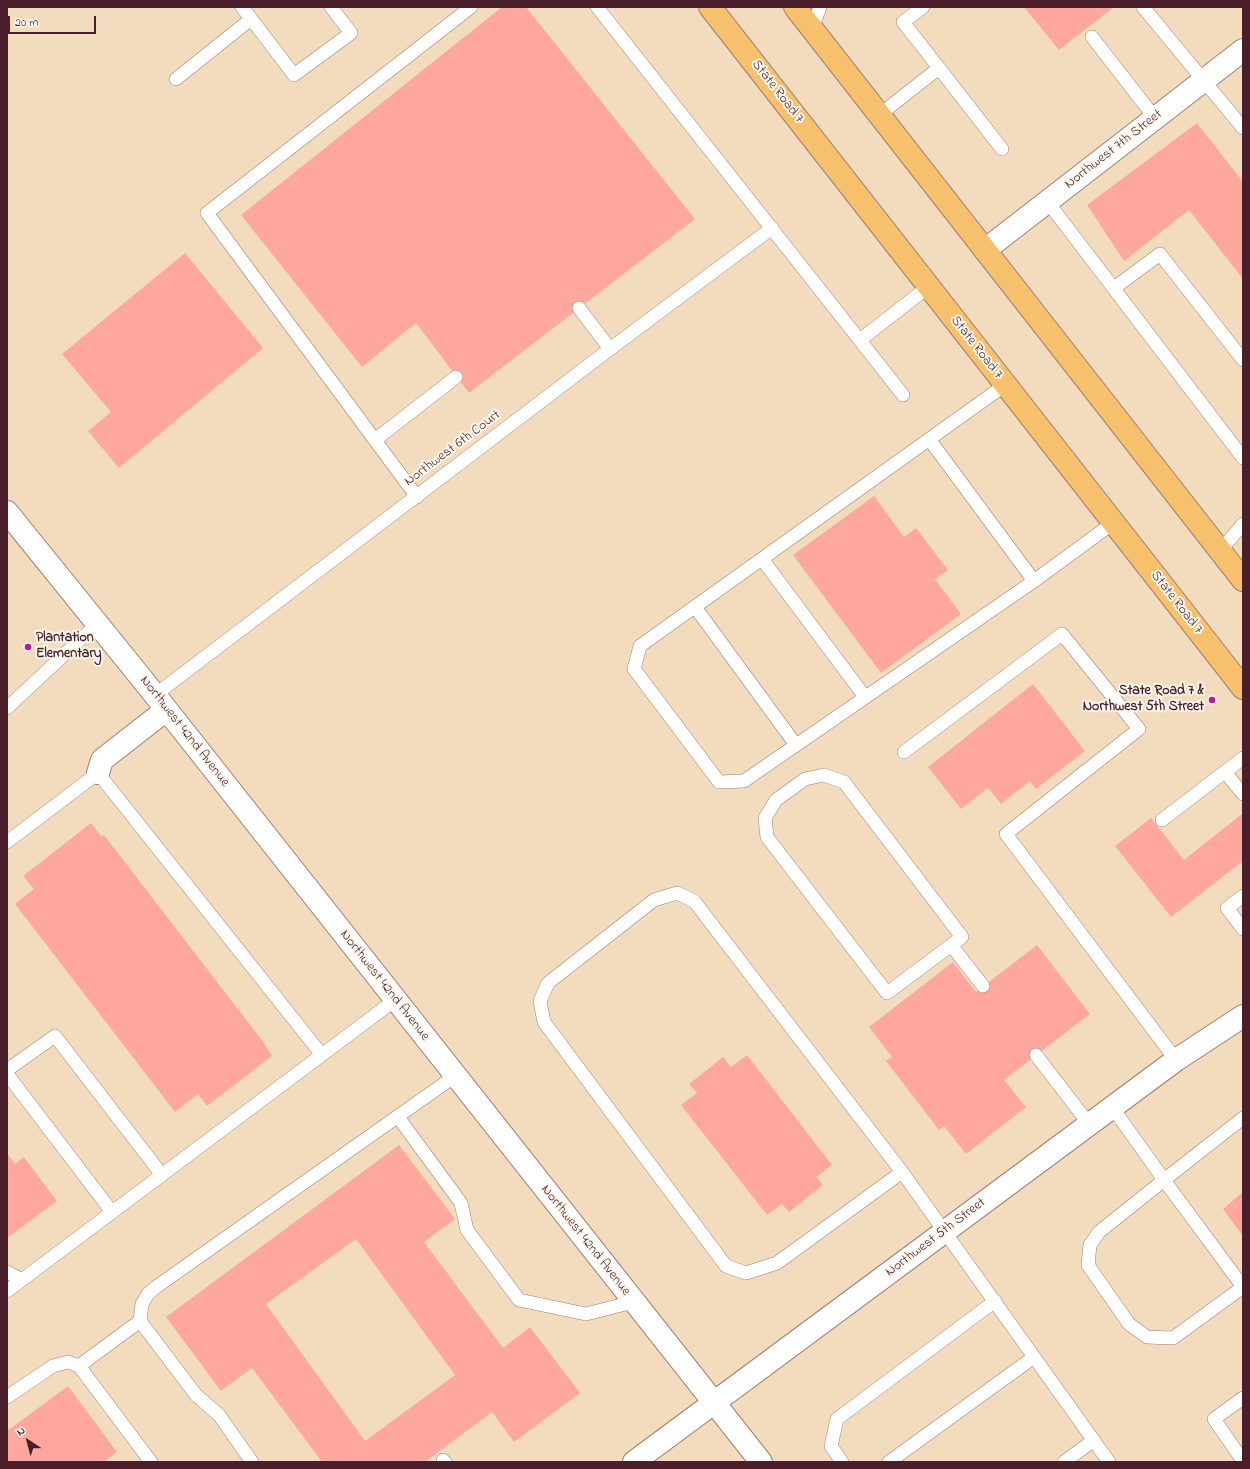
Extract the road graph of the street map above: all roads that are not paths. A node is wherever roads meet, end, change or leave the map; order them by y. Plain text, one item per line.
1 (242, 7) edge
2 (331, 7) edge
3 (471, 7) edge
4 (597, 7) edge
5 (710, 7) edge
6 (795, 7) edge
7 (820, 7) edge
8 (923, 7) edge
9 (1143, 7) edge
10 (251, 19) junction
11 (812, 29) junction
12 (1092, 37) dead end
13 (1243, 50) edge
14 (939, 68) junction
15 (176, 80) dead end
16 (1204, 80) junction
17 (878, 116) junction
18 (1155, 118) junction
19 (1243, 128) edge
20 (1002, 149) dead end
21 (1047, 201) junction
22 (772, 228) junction
23 (985, 250) junction
24 (928, 287) junction
25 (1114, 288) junction
26 (580, 308) dead end
27 (860, 340) junction
28 (610, 349) junction
29 (1243, 360) edge
30 (456, 377) dead end
31 (1005, 385) junction
32 (904, 395) dead end
33 (929, 439) junction
34 (375, 440) junction
35 (1243, 458) edge
36 (417, 497) junction
37 (7, 512) edge
38 (1113, 522) junction
39 (1243, 524) edge
40 (1220, 551) junction
41 (762, 559) junction
42 (1243, 580) edge
43 (1034, 581) junction
44 (695, 606) junction
45 (97, 624) junction
46 (1243, 688) edge
47 (865, 697) junction
48 (160, 702) junction
49 (7, 708) edge
50 (796, 745) junction
51 (904, 752) dead end
52 (1243, 758) edge
53 (1225, 772) junction
54 (98, 773) junction
55 (1243, 794) edge
56 (1162, 820) dead end
57 (7, 842) edge
58 (1243, 896) edge
59 (1243, 929) edge
60 (951, 945) junction
61 (984, 986) dead end
62 (395, 1000) junction
63 (1242, 1016) edge
64 (322, 1055) junction
65 (1036, 1055) dead end
66 (1176, 1060) junction
67 (7, 1070) edge
68 (7, 1074) edge
69 (455, 1076) junction
70 (1112, 1107) junction
71 (398, 1117) junction
72 (1243, 1118) edge
73 (1089, 1124) junction
74 (902, 1172) junction
75 (162, 1175) junction
76 (1164, 1180) junction
77 (112, 1212) junction
78 (945, 1231) junction
79 (7, 1272) edge
80 (22, 1280) junction
81 (7, 1291) edge
82 (995, 1301) junction
83 (634, 1302) junction
84 (140, 1321) junction
85 (1034, 1357) junction
86 (79, 1366) junction
87 (7, 1397) edge
88 (1243, 1398) edge
89 (714, 1403) junction
90 (1094, 1440) junction
91 (1243, 1461) edge
92 (152, 1462) edge
93 (252, 1462) edge
94 (634, 1462) edge
95 (760, 1462) edge
96 (842, 1462) edge
97 (890, 1462) edge
98 (1064, 1462) edge
99 (1110, 1462) edge

1 - 10 lane
2 - 10 lane
3 - 34 lane
4 - 22 lane
5 - 24 main road, State Road 7
6 - 11 main road
7 - 11 lane
8 - 14 lane
9 - 16 lane
10 - 15 lane
11 - 17 main road
12 - 18 lane
13 - 16 street, Northwest 7th Street
14 - 17 lane
14 - 20 lane
16 - 18 street, Northwest 7th Street
16 - 19 lane
17 - 23 main road
18 - 21 street, Northwest 7th Street
21 - 23 street, Northwest 7th Street
21 - 25 lane
22 - 27 lane
22 - 28 lane, Northwest 6th Court
23 - 40 main road
24 - 27 lane
24 - 31 main road, State Road 7
25 - 29 lane
25 - 35 lane
26 - 28 lane
27 - 32 lane
28 - 36 lane, Northwest 6th Court
30 - 34 lane
31 - 33 lane
31 - 38 main road, State Road 7
33 - 41 lane
33 - 43 lane
34 - 36 lane
36 - 48 lane, Northwest 6th Court
37 - 45 street, Northwest 42nd Avenue
38 - 43 lane
38 - 46 main road, State Road 7
39 - 40 lane
40 - 42 main road
41 - 44 lane
41 - 47 lane
43 - 47 lane
44 - 50 lane
44 - 50 lane
45 - 48 street, Northwest 42nd Avenue
45 - 49 lane
47 - 50 lane
48 - 54 street
48 - 62 street, Northwest 42nd Avenue
51 - 66 lane
52 - 53 lane
53 - 55 lane
53 - 56 lane
54 - 57 lane
54 - 64 lane
58 - 59 lane
60 - 60 lane
60 - 61 lane
62 - 64 lane
62 - 69 street, Northwest 42nd Avenue
63 - 66 street, Northwest 5th Street
64 - 75 lane
65 - 73 lane
66 - 70 street, Northwest 5th Street
67 - 75 lane
68 - 77 lane
69 - 71 lane
69 - 83 street, Northwest 42nd Avenue
70 - 73 street, Northwest 5th Street
70 - 76 lane
71 - 83 lane
71 - 84 lane
72 - 76 lane
73 - 78 street, Northwest 5th Street
74 - 74 lane
74 - 78 lane
75 - 77 lane
76 - 76 lane
77 - 80 lane
78 - 82 lane
78 - 89 street, Northwest 5th Street
79 - 80 lane
80 - 81 lane
82 - 85 lane
82 - 96 lane
83 - 89 street, Northwest 42nd Avenue
84 - 86 lane
84 - 93 lane
85 - 90 lane
85 - 97 lane
86 - 87 lane
86 - 92 lane
88 - 91 lane
89 - 94 street, Northwest 5th Street
89 - 95 street, Northwest 42nd Avenue
90 - 98 lane
90 - 99 lane

